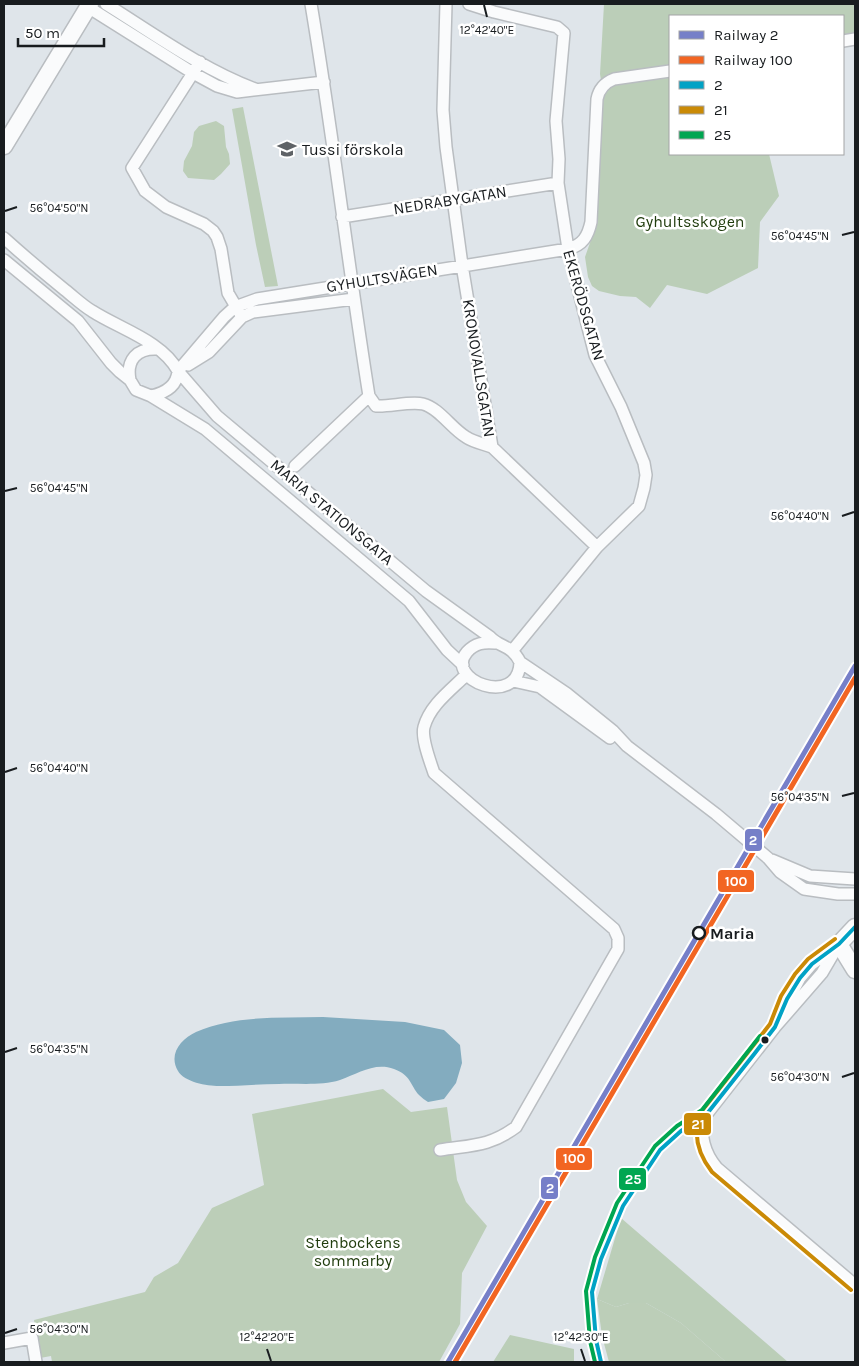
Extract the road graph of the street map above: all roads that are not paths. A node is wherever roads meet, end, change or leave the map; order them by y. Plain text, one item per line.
1 (106, 4) edge
2 (311, 4) edge
3 (446, 4) edge
4 (469, 4) edge
5 (89, 5) edge
6 (200, 62) junction
7 (669, 71) edge
8 (193, 73) junction
9 (324, 82) junction
10 (257, 90) junction
11 (4, 146) edge
12 (558, 183) junction
13 (453, 200) junction
14 (342, 217) junction
15 (4, 238) edge
16 (568, 249) junction
17 (4, 260) edge
18 (462, 265) junction
19 (351, 283) junction
20 (354, 299) junction
21 (235, 307) junction
22 (242, 318) junction
23 (157, 349) junction
24 (178, 371) junction
25 (130, 380) junction
26 (151, 396) junction
27 (369, 396) junction
28 (492, 447) junction
29 (295, 466) dead end
30 (598, 547) junction
31 (495, 643) junction
32 (512, 651) junction
33 (520, 662) junction
34 (464, 670) junction
35 (513, 681) junction
36 (627, 746) junction
37 (768, 858) junction
38 (855, 879) edge
39 (855, 894) edge
40 (855, 927) edge
41 (839, 944) junction
42 (855, 955) edge
43 (855, 970) edge
44 (440, 1150) dead end
45 (855, 1286) edge
46 (4, 1343) edge
47 (36, 1362) edge

1 - 6 street
2 - 9 street
3 - 13 street, KRONOVALLSGATAN
4 - 12 street, EKERÖDSGATAN
5 - 8 street
5 - 11 street
6 - 8 street
6 - 10 street
7 - 16 street, GYHULTSVÄGEN
8 - 10 street
8 - 21 street
9 - 10 street
9 - 14 street
12 - 13 street, NEDRABYGATAN
12 - 16 street, EKERÖDSGATAN
13 - 14 street, NEDRABYGATAN
13 - 18 street, KRONOVALLSGATAN
14 - 19 street
15 - 23 street, MARIA STATIONSGATA
16 - 18 street, GYHULTSVÄGEN
16 - 30 street, EKERÖDSGATAN
17 - 25 street, MARIA STATIONSGATA
18 - 19 street, GYHULTSVÄGEN
18 - 28 street, KRONOVALLSGATAN
19 - 20 street
19 - 21 street, GYHULTSVÄGEN
20 - 22 street, GYHULTSVÄGEN
20 - 27 street
21 - 22 street
21 - 24 street, GYHULTSVÄGEN
22 - 24 street, GYHULTSVÄGEN
23 - 24 street, MARIA STATIONSGATA
23 - 25 street
24 - 26 street
24 - 31 street, MARIA STATIONSGATA
25 - 26 street, MARIA STATIONSGATA
26 - 34 street, MARIA STATIONSGATA
27 - 28 street
27 - 29 street
28 - 30 street, KRONOVALLSGATAN
30 - 32 street, EKERÖDSGATAN
31 - 32 street, MARIA STATIONSGATA
31 - 34 street
32 - 33 street, MARIA STATIONSGATA
33 - 35 street
33 - 36 street, MARIA STATIONSGATA
34 - 35 street, MARIA STATIONSGATA
34 - 44 street
35 - 36 street, MARIA STATIONSGATA
36 - 37 street, MARIA STATIONSGATA
37 - 38 street, MARIA STATIONSGATA
37 - 39 street, MARIA STATIONSGATA
40 - 41 street
41 - 42 street
41 - 43 street
41 - 45 street
46 - 47 street

